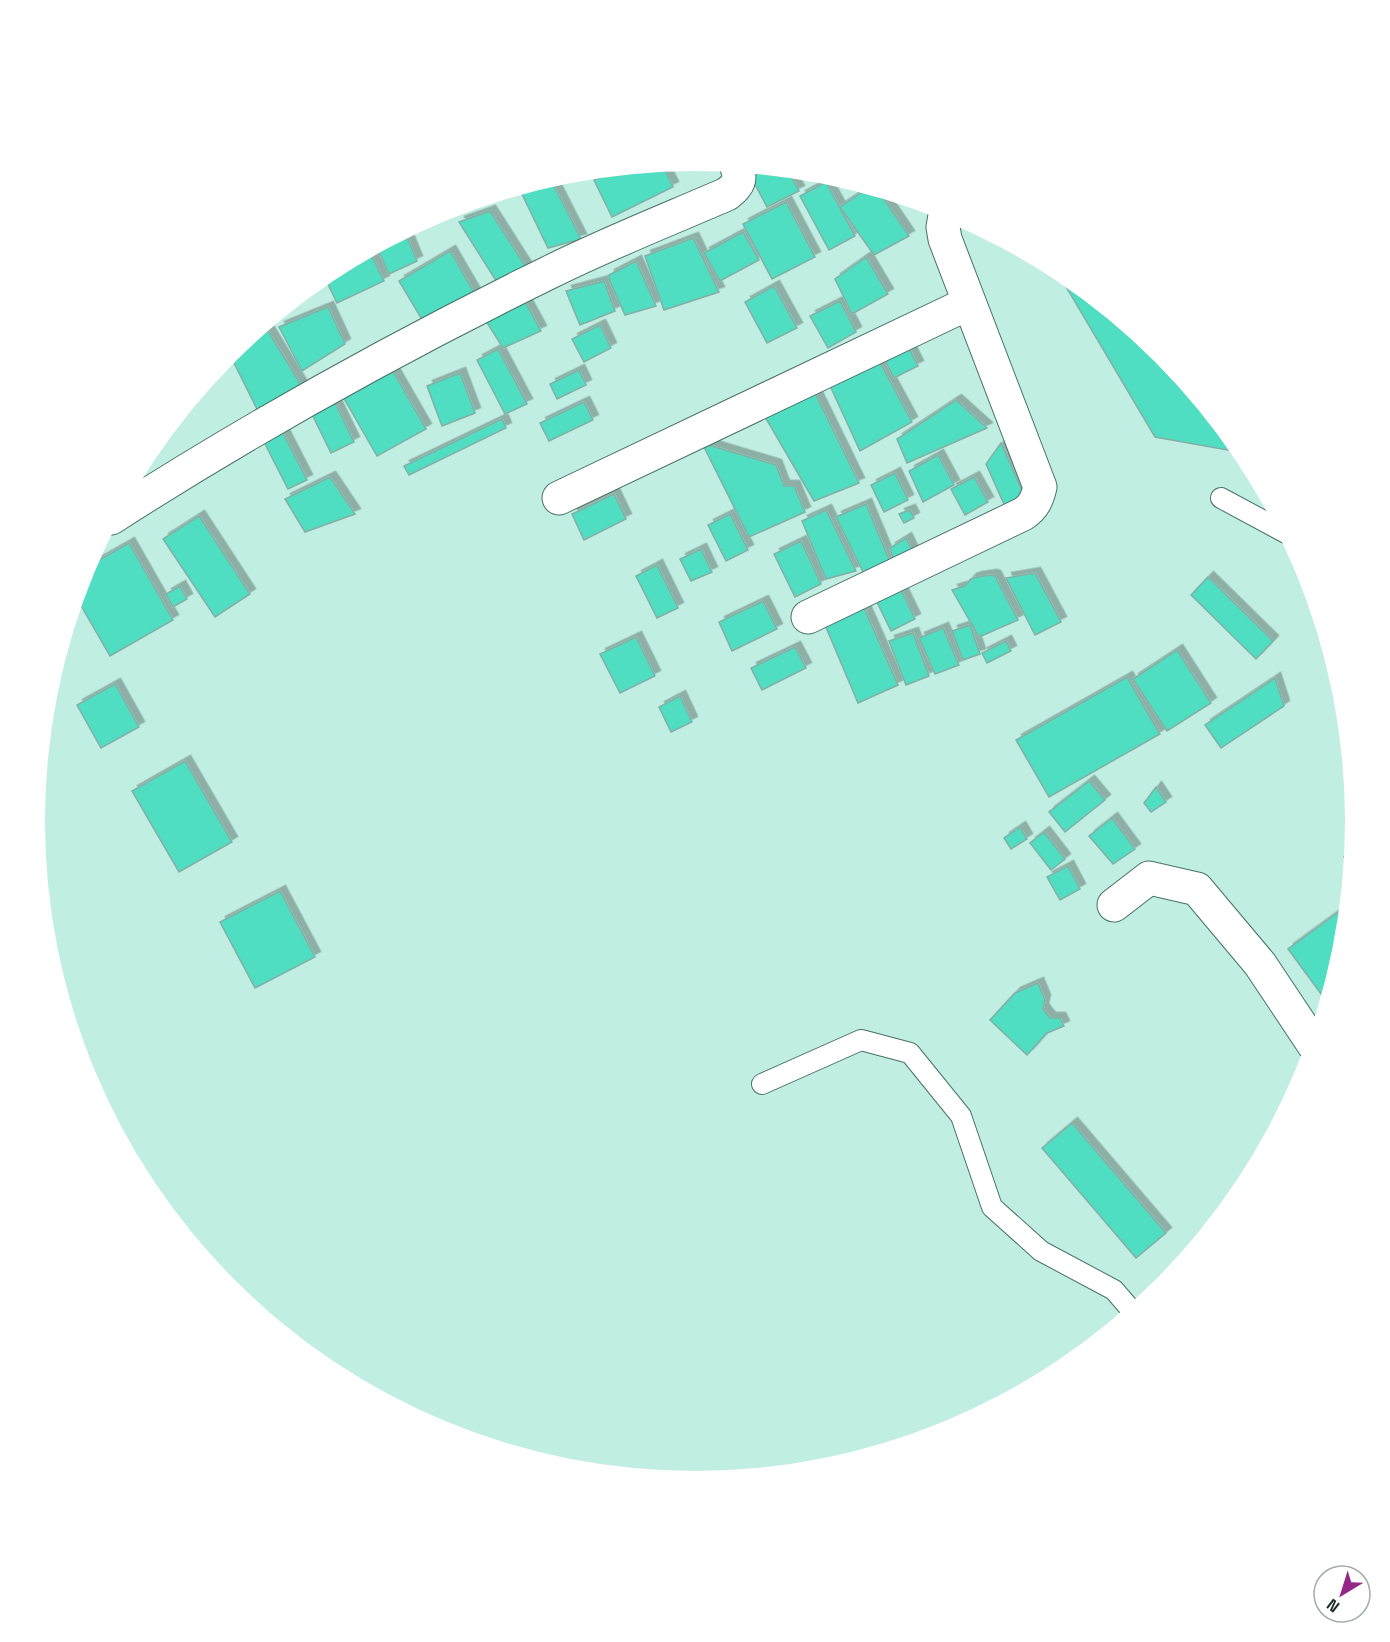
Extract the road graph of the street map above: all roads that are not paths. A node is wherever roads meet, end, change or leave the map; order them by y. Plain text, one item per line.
1 (739, 172) edge
2 (944, 220) edge
3 (969, 303) junction
4 (559, 498) dead end
5 (1221, 498) dead end
6 (125, 509) edge
7 (1274, 526) edge
8 (808, 617) dead end
9 (1114, 904) dead end
10 (1309, 1037) edge
11 (762, 1084) dead end
12 (1128, 1306) edge

1 - 6 street
2 - 3 street
3 - 4 street
3 - 8 street
5 - 7 lane
9 - 10 street
11 - 12 lane

